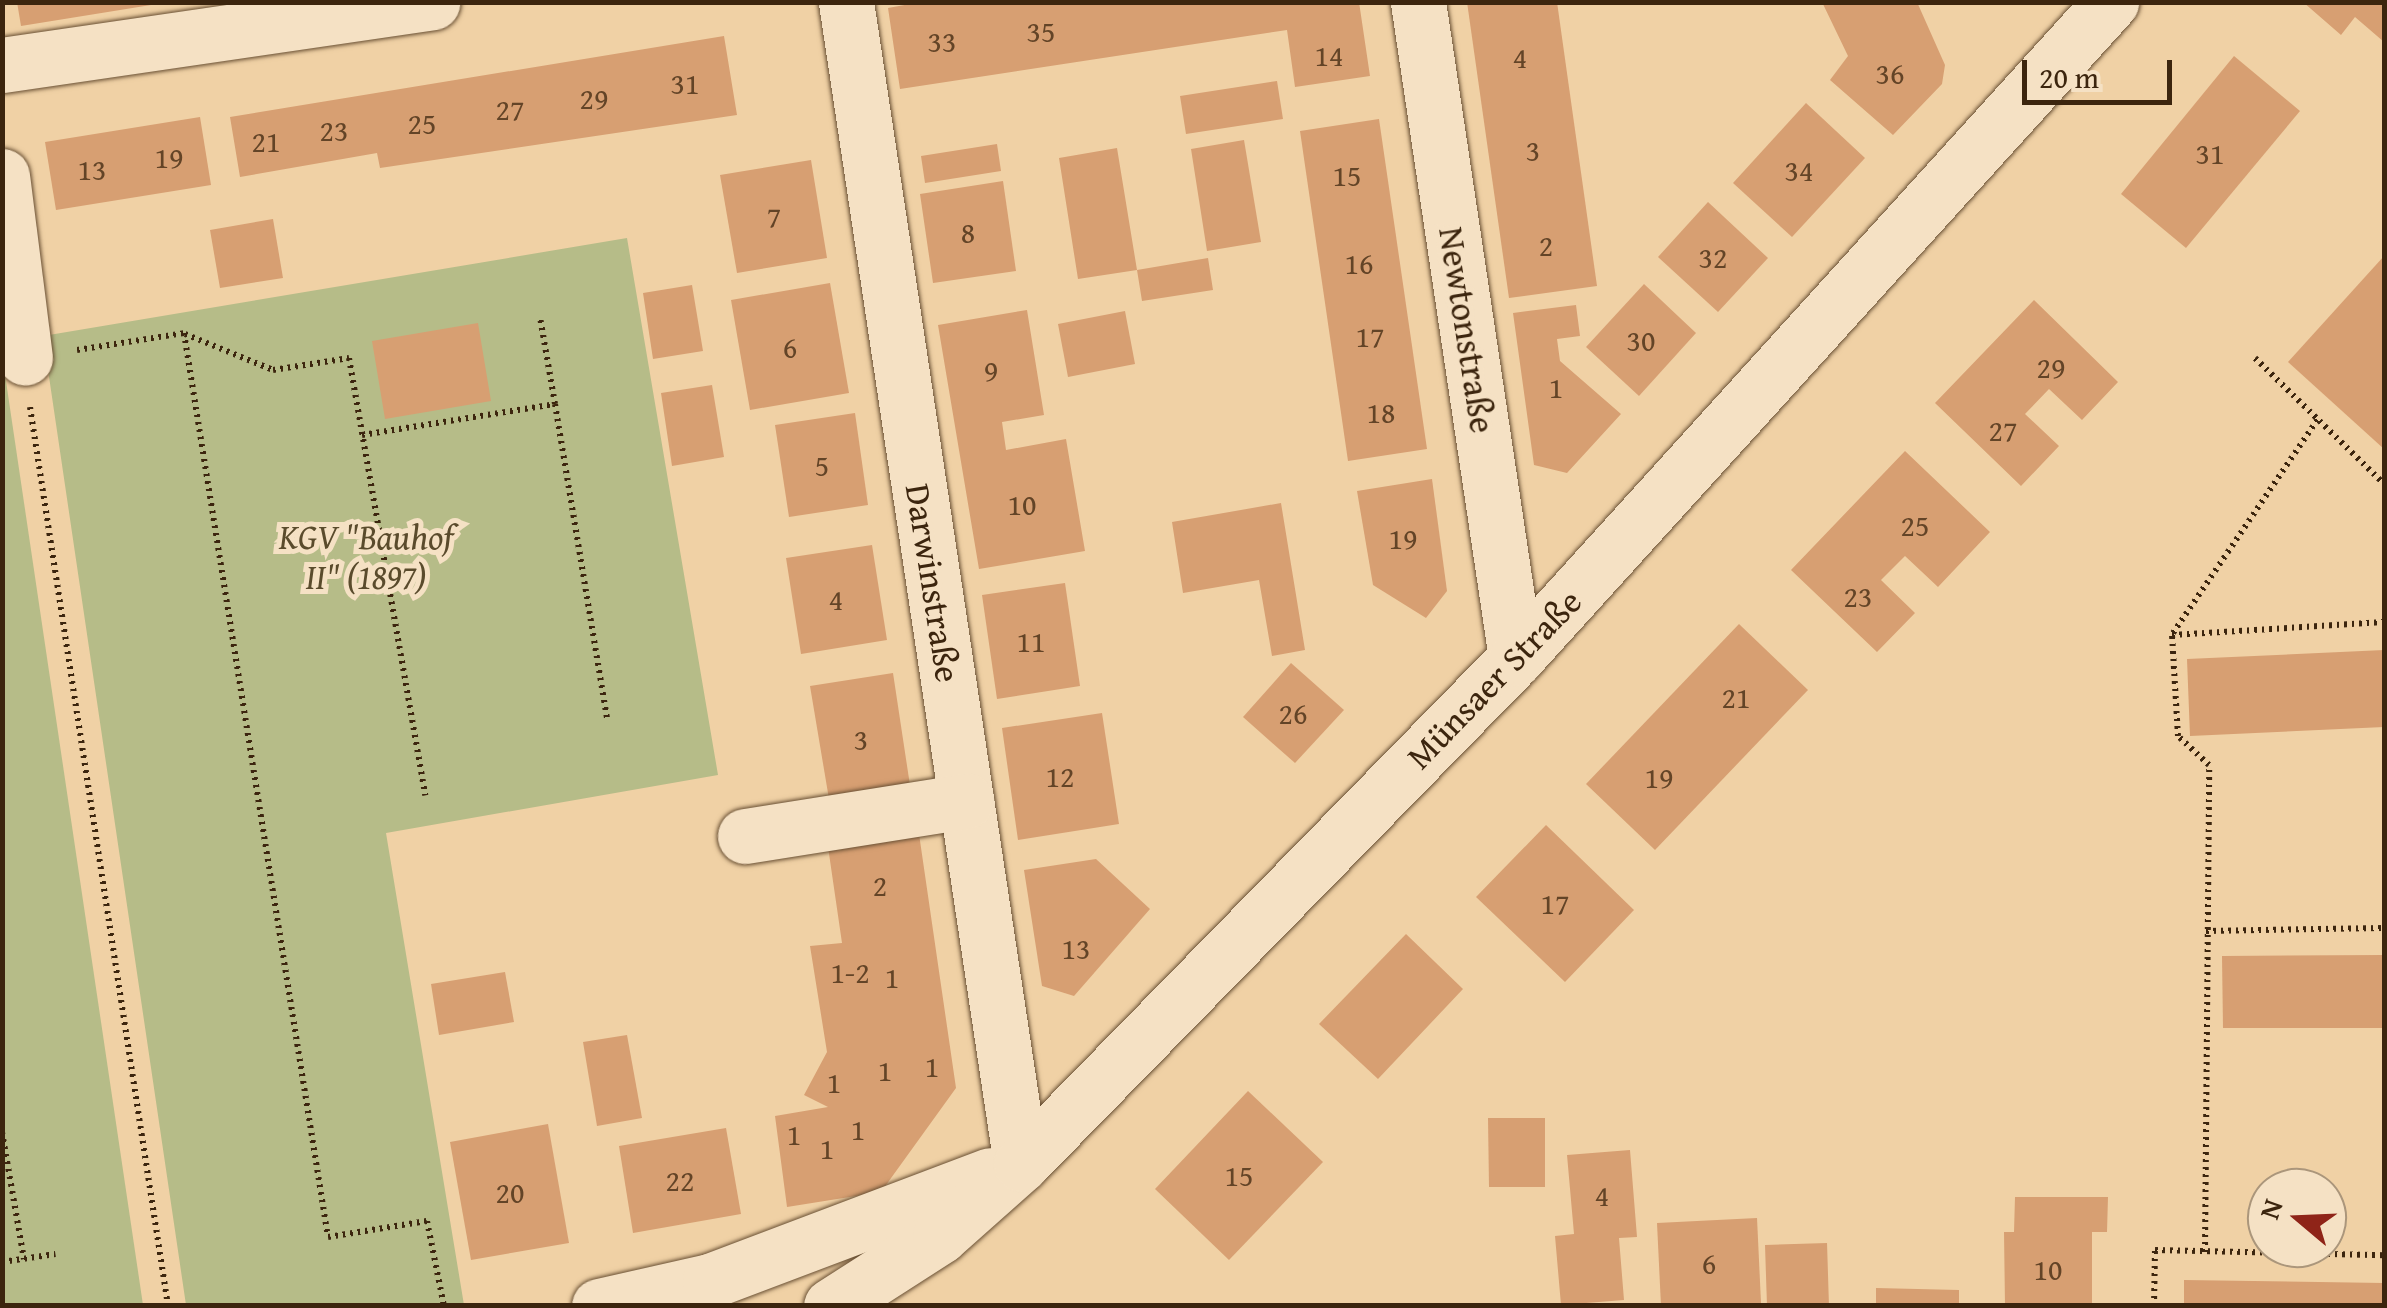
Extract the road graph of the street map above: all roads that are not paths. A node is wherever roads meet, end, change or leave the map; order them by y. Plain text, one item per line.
1 (432, 2) edge
2 (846, 2) edge
3 (1418, 2) edge
4 (2111, 2) edge
5 (2, 65) edge
6 (2, 176) edge
7 (25, 358) road end
8 (1516, 658) junction
9 (966, 801) junction
10 (746, 836) dead end
11 (1021, 1164) junction
12 (599, 1306) edge
13 (831, 1306) edge

1 - 5 street
2 - 9 street, Darwinstraße
3 - 8 street, Newtonstraße
4 - 8 street, Münsaer Straße
6 - 7 street
8 - 11 street, Münsaer Straße
9 - 10 street
9 - 11 street, Darwinstraße
11 - 12 street
11 - 13 street, Münsaer Straße

